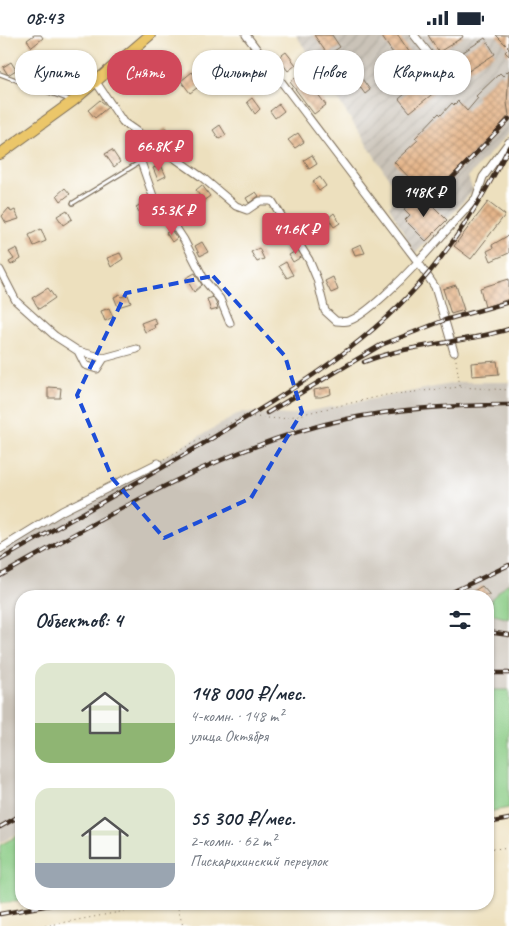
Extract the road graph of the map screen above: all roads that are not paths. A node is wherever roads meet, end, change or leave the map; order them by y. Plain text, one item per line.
1 (150, 35) edge
2 (246, 35) edge
3 (414, 35) edge
4 (426, 50) edge
5 (0, 75) edge
6 (97, 81) edge
7 (97, 83) edge
8 (80, 95) edge
9 (73, 101) junction
10 (133, 129) junction
11 (509, 142) edge
12 (0, 154) edge
13 (140, 162) junction
14 (73, 203) dead end
15 (418, 262) junction
16 (0, 270) edge
17 (230, 323) dead end
18 (137, 349) dead end
19 (78, 351) junction
20 (454, 352) road end
21 (104, 357) junction
22 (158, 463) road end
23 (0, 549) edge

1 - 6 main road
2 - 15 street
3 - 4 street
5 - 9 lane
7 - 10 street
8 - 9 main road
9 - 12 main road
10 - 13 street
10 - 15 street
11 - 15 street
13 - 14 lane
13 - 17 street
15 - 20 street
16 - 19 street
18 - 21 street
19 - 21 street
19 - 21 street
22 - 23 street

